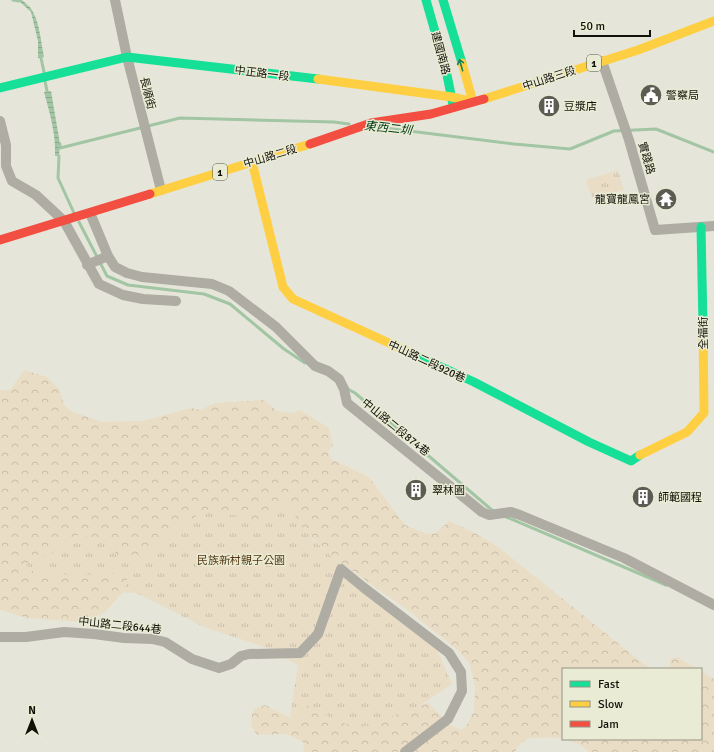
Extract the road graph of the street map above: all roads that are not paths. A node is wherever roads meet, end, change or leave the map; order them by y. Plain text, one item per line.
1 (115, 0) edge
2 (426, 0) edge
3 (443, 0) edge
4 (714, 21) edge
5 (127, 57) junction
6 (602, 61) junction
7 (0, 88) edge
8 (452, 97) junction
9 (473, 102) junction
10 (454, 107) junction
11 (0, 121) edge
12 (252, 162) junction
13 (161, 190) junction
14 (86, 214) junction
15 (67, 220) junction
16 (714, 226) edge
17 (701, 227) junction
18 (0, 240) edge
19 (108, 256) junction
20 (88, 265) junction
21 (176, 301) dead end
22 (688, 432) joint
23 (714, 605) edge
24 (0, 637) edge
25 (405, 752) edge

1 - 5 street, 長順街
2 - 8 street, 建國南路
9 -> 3 street, 建國南路
4 - 6 street, 中山路三段 / 1
5 - 7 street, 中正路一段
5 - 8 street, 中正路一段
5 - 13 street, 長順街
6 - 9 street, 中山路三段 / 1
6 - 17 street, 實踐路
8 - 9 street, 中正路一段
8 - 10 street, 建國南路
9 - 10 street, 中山路二段 / 1
10 - 12 street, 中山路二段 / 1
11 - 15 street
12 - 13 street, 中山路二段 / 1
12 - 22 street, 中山路二段920巷
13 - 14 street, 中山路二段 / 1
14 - 15 street, 中山路二段 / 1
14 - 19 street, 中山路二段874巷
15 - 18 street, 中山路二段 / 1
15 - 20 street
16 - 17 street, 實踐路
17 - 22 street, 全福街
19 - 20 street
19 - 23 street, 中山路二段874巷
20 - 21 street
24 - 25 street, 中山路二段644巷

